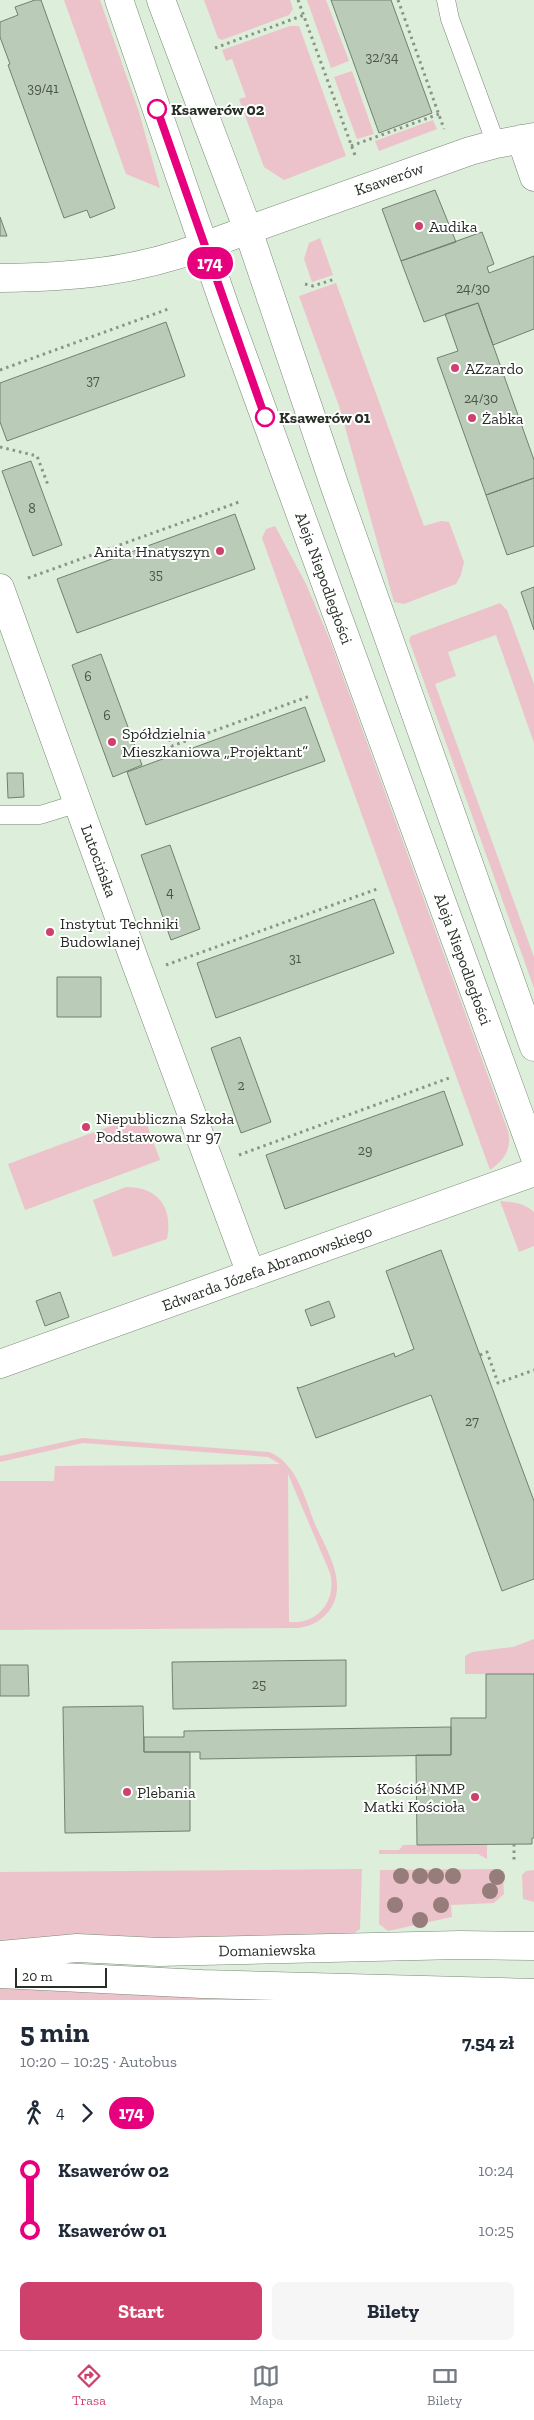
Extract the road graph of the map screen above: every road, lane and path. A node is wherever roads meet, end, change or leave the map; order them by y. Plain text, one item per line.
1 (119, 0) edge
2 (161, 0) edge
3 (298, 0) edge
4 (398, 0) edge
5 (446, 0) edge
6 (304, 15) junction
7 (215, 48) dead end
8 (439, 114) junction
9 (443, 127) dead end
10 (517, 140) edge
11 (351, 146) junction
12 (356, 158) dead end
13 (534, 177) edge
14 (248, 230) junction
15 (204, 246) junction
16 (0, 278) edge
17 (335, 279) dead end
18 (305, 284) dead end
19 (172, 308) dead end
20 (0, 370) edge
21 (0, 447) edge
22 (48, 485) dead end
23 (239, 502) dead end
24 (27, 579) dead end
25 (0, 588) edge
26 (310, 696) dead end
27 (167, 733) dead end
28 (79, 803) junction
29 (0, 815) edge
30 (380, 888) dead end
31 (166, 966) dead end
32 (534, 1047) edge
33 (449, 1078) dead end
34 (534, 1155) edge
35 (234, 1157) dead end
36 (534, 1172) edge
37 (252, 1274) junction
38 (480, 1355) dead end
39 (0, 1364) edge
40 (534, 1370) edge
41 (514, 1844) dead end
42 (514, 1863) dead end
43 (534, 1946) edge
44 (0, 1955) edge
45 (0, 1974) edge
46 (534, 1993) edge

1 - 15 street, Aleja Niepodległości
2 - 14 street
3 - 6 path
4 - 8 path
5 - 10 lane
6 - 7 path
6 - 11 path
8 - 9 path
8 - 11 path
10 - 13 street
10 - 14 street, Ksawerów
11 - 12 path
14 - 15 street, Ksawerów
14 - 32 street
15 - 16 street
15 - 34 street, Aleja Niepodległości
17 - 18 path
19 - 20 path
21 - 22 path
23 - 24 path
25 - 28 street, Lutocińska
26 - 27 path
28 - 29 lane
28 - 37 street, Lutocińska
30 - 31 path
33 - 35 path
36 - 37 street, Edwarda Józefa Abramowskiego
37 - 39 street, Edwarda Józefa Abramowskiego
38 - 40 path
41 - 42 path
43 - 44 street, Domaniewska
45 - 46 street, Domaniewska

